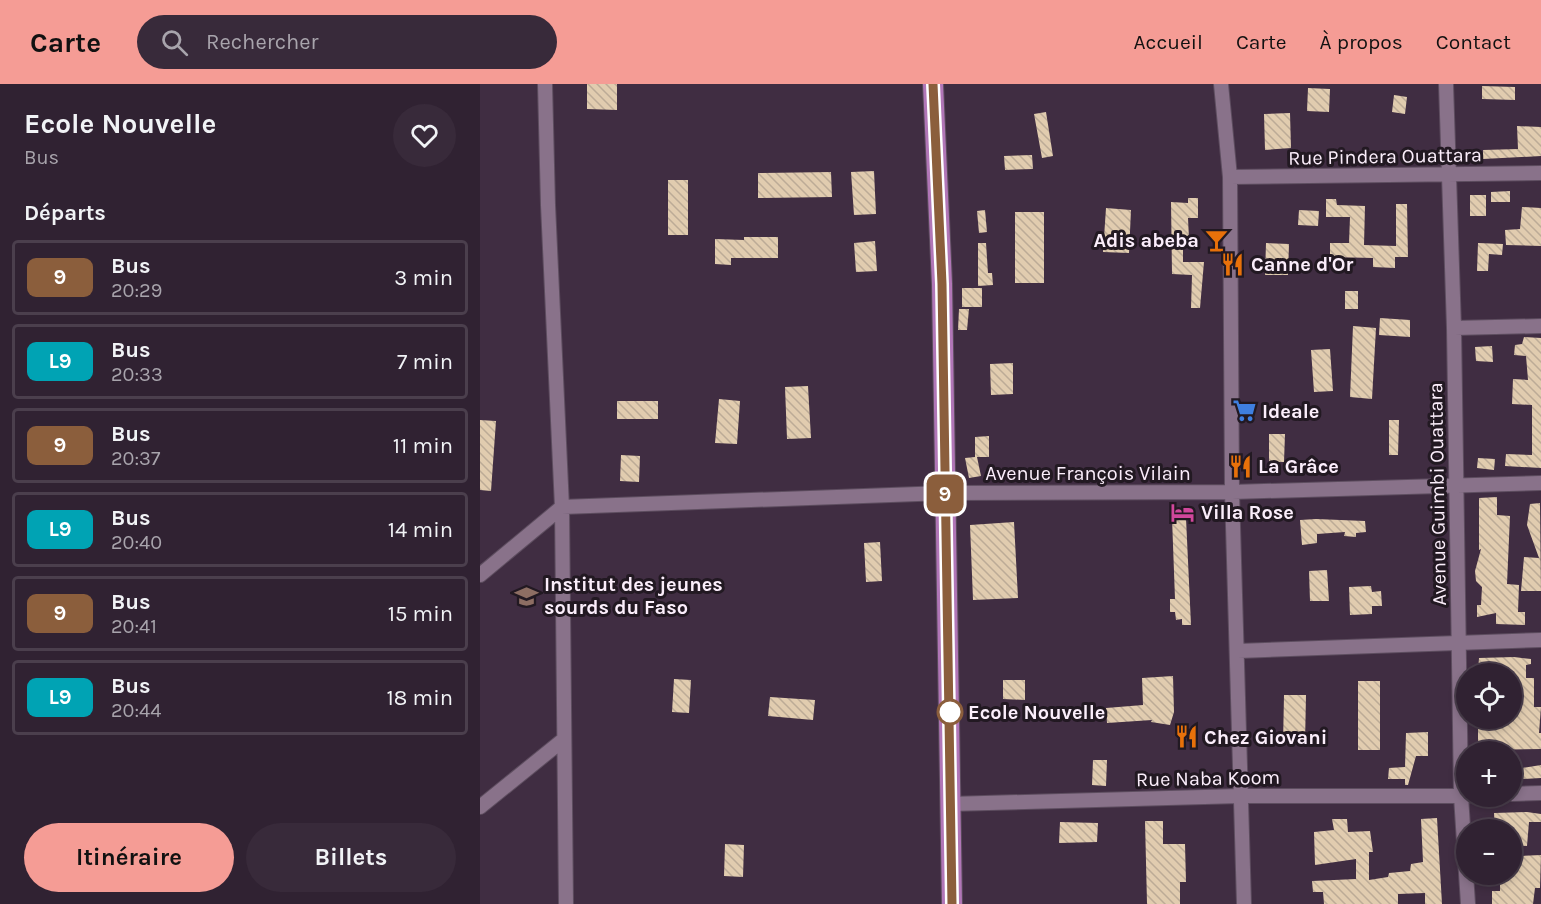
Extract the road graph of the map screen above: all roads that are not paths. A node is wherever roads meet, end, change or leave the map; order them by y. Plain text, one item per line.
1 (545, 84) edge
2 (933, 84) edge
3 (1221, 84) edge
4 (1446, 84) edge
5 (1541, 173) edge
6 (1448, 175) junction
7 (1230, 177) junction
8 (1541, 326) edge
9 (1454, 328) junction
10 (1456, 483) junction
11 (1541, 483) edge
12 (1232, 492) junction
13 (945, 493) junction
14 (562, 507) junction
15 (480, 575) edge
16 (1541, 640) edge
17 (1460, 642) junction
18 (1238, 651) junction
19 (563, 740) junction
20 (1463, 741) edge
21 (1541, 793) edge
22 (1522, 794) edge
23 (1240, 796) junction
24 (1456, 796) edge
25 (950, 804) junction
26 (480, 807) edge
27 (1464, 807) edge
28 (566, 904) edge
29 (952, 904) edge
30 (1244, 904) edge
31 (1468, 904) edge

1 - 14 street
2 - 13 highway
3 - 7 street
4 - 6 street, Avenue Guimbi Ouattara
5 - 6 street, Rue Pindera Ouattara
6 - 7 street, Rue Pindera Ouattara
6 - 9 street, Avenue Guimbi Ouattara
7 - 12 street
8 - 9 street
9 - 10 street, Avenue Guimbi Ouattara
10 - 11 street, Avenue François Vilain
10 - 12 street, Avenue François Vilain
10 - 17 street, Avenue Guimbi Ouattara
12 - 13 street, Avenue François Vilain
12 - 18 street
13 - 14 street, Avenue François Vilain
13 - 25 highway
14 - 15 street
14 - 19 street
16 - 17 street
17 - 18 street
17 - 20 street, Avenue Guimbi Ouattara
18 - 23 street
19 - 26 street
19 - 28 street
21 - 22 street
23 - 24 street, Rue Naba Koom
23 - 25 street, Rue Naba Koom
23 - 30 street
25 - 29 highway
27 - 31 street, Avenue Guimbi Ouattara

